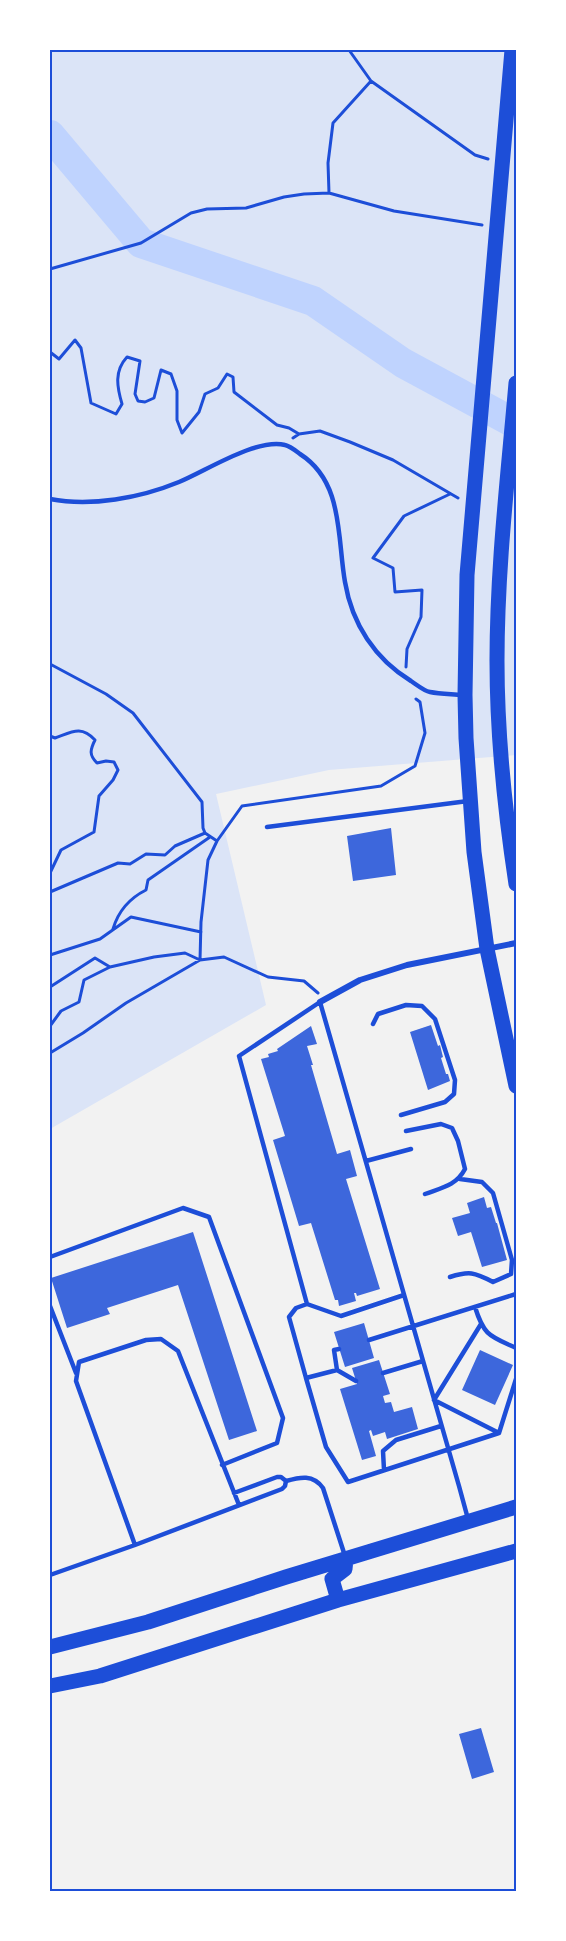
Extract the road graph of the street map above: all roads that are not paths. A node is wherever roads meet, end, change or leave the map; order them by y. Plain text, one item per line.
1 (512, 50) edge
2 (516, 383) edge
3 (50, 499) edge
4 (465, 695) junction
5 (470, 801) junction
6 (267, 827) dead end
7 (516, 884) edge
8 (516, 942) edge
9 (487, 949) junction
10 (323, 1001) junction
11 (373, 1024) dead end
12 (516, 1086) edge
13 (401, 1115) dead end
14 (406, 1131) dead end
15 (411, 1149) dead end
16 (366, 1161) junction
17 (460, 1179) junction
18 (425, 1194) dead end
19 (50, 1257) edge
20 (450, 1277) dead end
21 (516, 1294) edge
22 (404, 1295) junction
23 (307, 1304) junction
24 (50, 1306) edge
25 (475, 1307) junction
26 (481, 1324) junction
27 (413, 1326) junction
28 (369, 1340) dead end
29 (516, 1348) edge
30 (339, 1349) dead end
31 (423, 1361) junction
32 (337, 1370) junction
33 (383, 1373) dead end
34 (77, 1375) junction
35 (306, 1378) junction
36 (516, 1379) edge
37 (356, 1381) dead end
38 (434, 1400) junction
39 (441, 1426) junction
40 (499, 1432) junction
41 (448, 1448) junction
42 (222, 1465) junction
43 (384, 1470) junction
44 (286, 1481) junction
45 (234, 1493) junction
46 (238, 1505) junction
47 (516, 1507) edge
48 (469, 1521) junction
49 (135, 1545) junction
50 (516, 1551) edge
51 (346, 1559) junction
52 (50, 1575) edge
53 (338, 1600) junction
54 (50, 1647) edge
55 (50, 1686) edge

1 - 4 main road
2 - 7 main road
3 - 4 lane
4 - 5 main road
5 - 6 lane
5 - 9 main road
8 - 9 street
9 - 10 street
9 - 12 main road
10 - 16 lane
10 - 23 lane
11 - 13 lane
14 - 17 lane
15 - 16 lane
16 - 22 lane
17 - 18 lane
17 - 20 lane
19 - 42 lane
21 - 25 lane
22 - 23 lane
22 - 27 lane
23 - 35 lane
24 - 34 lane
25 - 26 lane
25 - 27 lane
26 - 29 lane
26 - 38 lane
27 - 28 lane
27 - 31 lane
30 - 32 lane
31 - 33 lane
31 - 38 lane
32 - 35 lane
32 - 37 lane
34 - 42 lane
34 - 49 lane
35 - 43 lane
36 - 40 lane
38 - 39 lane
38 - 40 lane
39 - 41 lane
39 - 43 lane
40 - 41 lane
41 - 43 lane
41 - 48 lane
42 - 45 lane
44 - 45 lane
44 - 46 lane
44 - 51 lane
45 - 46 lane
46 - 49 lane
47 - 48 main road
48 - 51 main road
49 - 52 lane
50 - 53 main road
51 - 53 main road
51 - 54 main road
53 - 55 main road

